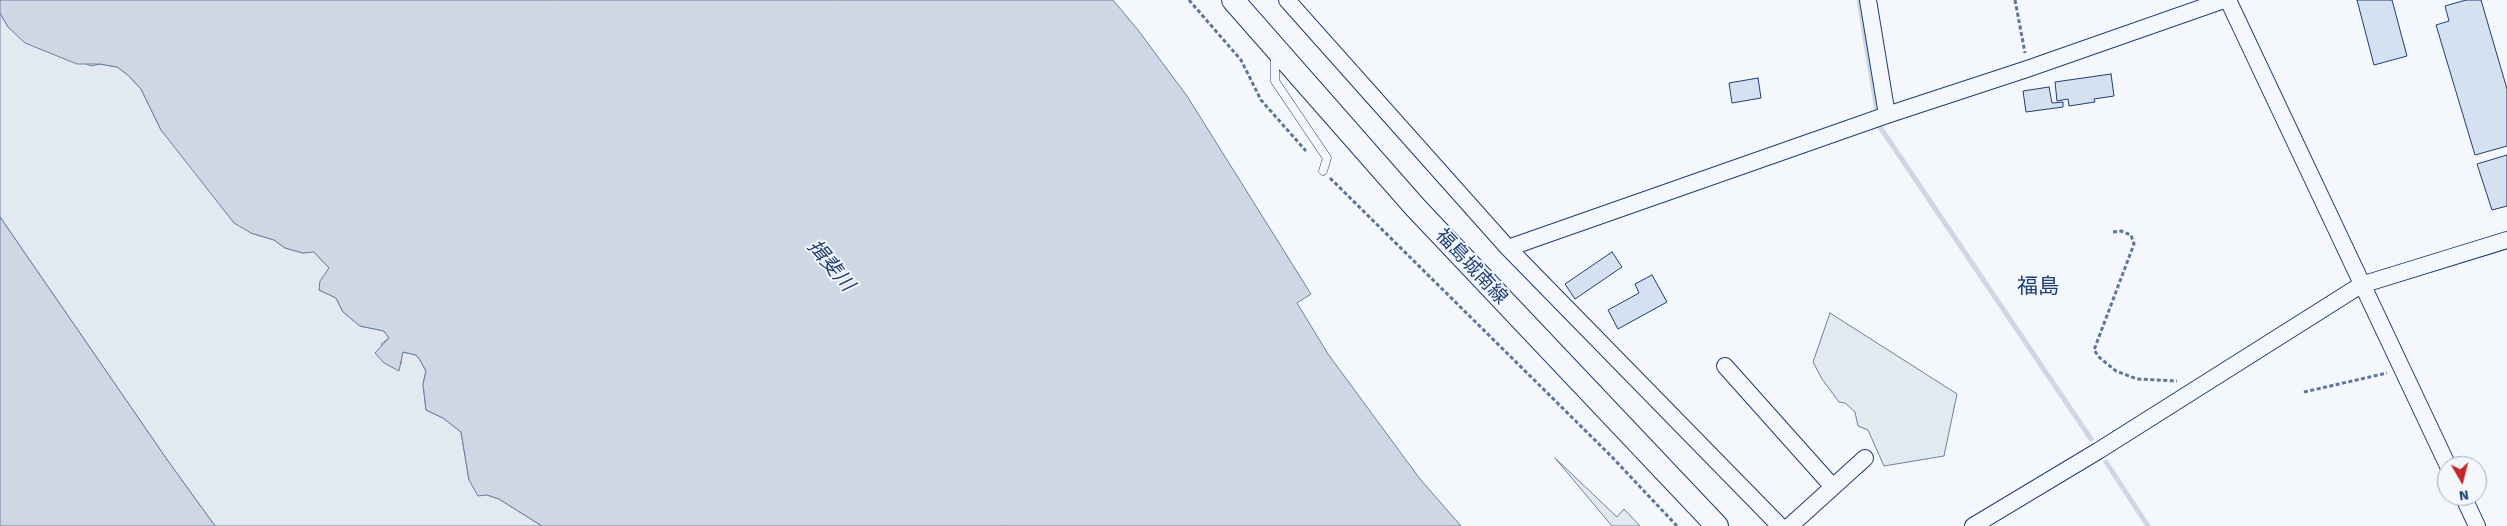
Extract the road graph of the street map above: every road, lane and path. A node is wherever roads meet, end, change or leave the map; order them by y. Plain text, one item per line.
1 (1189, 0) edge
2 (1233, 0) edge
3 (1287, 0) edge
4 (1868, 0) edge
5 (2015, 0) edge
6 (2226, 0) edge
7 (1275, 48) junction
8 (2027, 69) junction
9 (1886, 115) junction
10 (1323, 171) junction
11 (2113, 232) dead end
12 (2507, 240) edge
13 (1508, 248) junction
14 (2361, 285) junction
15 (1725, 366) dead end
16 (2402, 370) junction
17 (2194, 389) junction
18 (2304, 392) dead end
19 (2443, 456) edge
20 (1865, 458) dead end
21 (1833, 487) junction
22 (2468, 506) edge
23 (1677, 526) edge
24 (1717, 526) edge
25 (1780, 526) edge
26 (1790, 526) edge
27 (1973, 526) edge
28 (2477, 526) edge

1 - 10 path
2 - 7 main road, 福島城南線
3 - 13 street
4 - 9 street
5 - 8 path
6 - 8 street
6 - 14 street
7 - 10 lane
7 - 24 main road, 福島城南線
8 - 9 street
9 - 13 street
10 - 23 path
11 - 17 path
12 - 14 street
13 - 25 street
14 - 16 street
14 - 17 street
15 - 21 street
16 - 18 path
16 - 19 street
17 - 27 street
20 - 21 street
21 - 26 street
22 - 28 street

